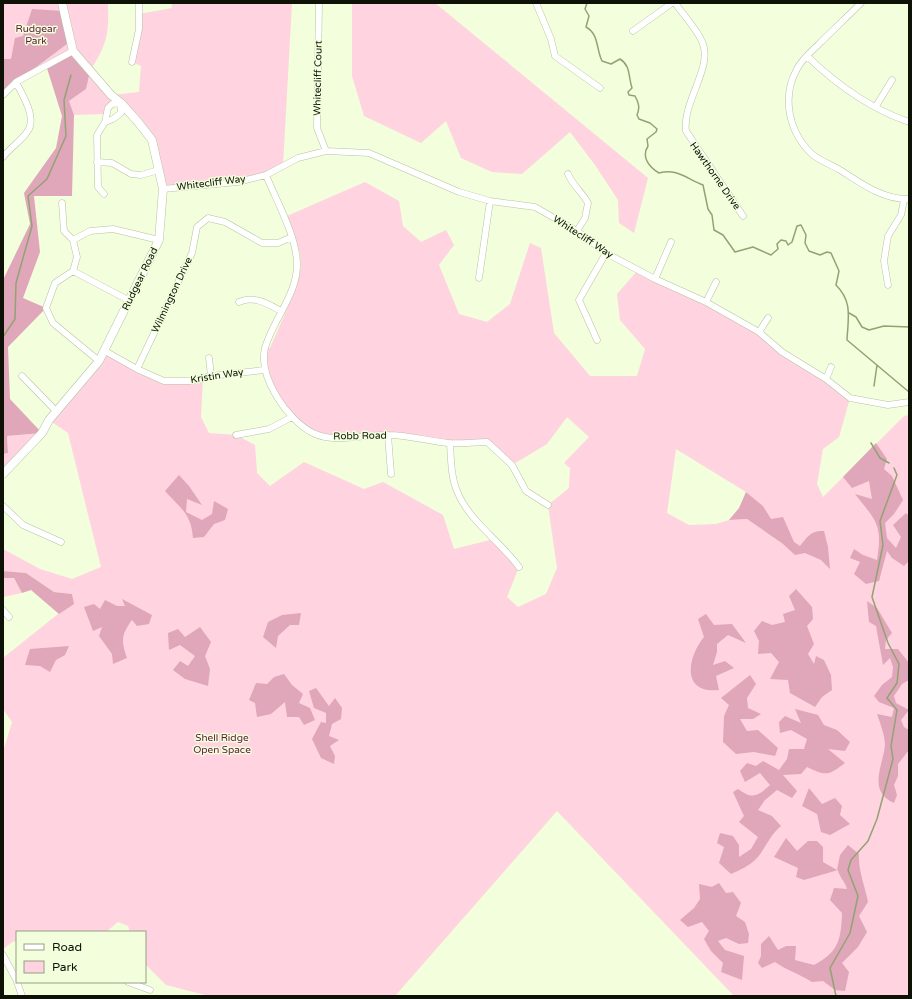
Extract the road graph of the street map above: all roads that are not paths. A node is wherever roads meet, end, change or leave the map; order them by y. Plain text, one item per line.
1 (62, 3) edge
2 (139, 3) edge
3 (319, 3) edge
4 (536, 3) edge
5 (672, 3) edge
6 (675, 3) edge
7 (861, 3) edge
8 (633, 31) dead end
9 (73, 51) junction
10 (807, 56) junction
11 (132, 62) dead end
12 (892, 80) dead end
13 (16, 82) junction
14 (600, 88) dead end
15 (3, 96) edge
16 (122, 103) junction
17 (876, 106) junction
18 (105, 122) junction
19 (909, 122) edge
20 (326, 151) junction
21 (3, 157) edge
22 (97, 162) junction
23 (159, 170) junction
24 (568, 174) dead end
25 (266, 175) junction
26 (163, 189) junction
27 (104, 194) dead end
28 (907, 199) edge
29 (490, 200) junction
30 (62, 203) dead end
31 (743, 216) dead end
32 (577, 231) junction
33 (292, 237) junction
34 (73, 240) junction
35 (159, 240) junction
36 (671, 242) dead end
37 (606, 253) junction
38 (73, 271) junction
39 (478, 278) dead end
40 (655, 279) junction
41 (716, 282) dead end
42 (888, 285) dead end
43 (130, 301) junction
44 (239, 302) dead end
45 (706, 302) junction
46 (282, 311) junction
47 (768, 318) dead end
48 (758, 332) junction
49 (597, 340) dead end
50 (105, 351) junction
51 (209, 358) dead end
52 (99, 361) junction
53 (831, 367) dead end
54 (137, 369) junction
55 (264, 370) junction
56 (22, 376) dead end
57 (211, 376) junction
58 (826, 379) junction
59 (909, 402) edge
60 (56, 411) junction
61 (292, 416) junction
62 (236, 435) dead end
63 (388, 435) junction
64 (450, 443) junction
65 (3, 474) edge
66 (391, 474) dead end
67 (548, 505) dead end
68 (3, 506) edge
69 (61, 542) dead end
70 (519, 567) dead end
71 (3, 610) edge
72 (9, 617) dead end
73 (3, 955) edge
74 (16, 977) edge
75 (18, 983) edge
76 (131, 983) edge
77 (150, 990) dead end
78 (22, 996) edge

1 - 9 street, Rudgear Road
2 - 11 street
3 - 20 street, Whitecliff Court
4 - 14 street
5 - 8 street
6 - 31 street, Hawthorne Drive
7 - 10 street
9 - 13 street
9 - 16 street, Rudgear Road
10 - 17 street
10 - 28 street
12 - 17 street
13 - 15 street
13 - 21 street
16 - 18 street
16 - 18 street
16 - 23 street, Rudgear Road
17 - 19 street
18 - 22 street
20 - 25 street, Whitecliff Way
20 - 29 street, Whitecliff Way
22 - 23 street
22 - 27 street
23 - 26 street, Rudgear Road
24 - 32 street
25 - 26 street, Whitecliff Way
25 - 33 street, Robb Road
26 - 35 street, Rudgear Road
28 - 42 street
29 - 32 street, Whitecliff Way
29 - 39 street
30 - 34 street
32 - 37 street, Whitecliff Way
33 - 46 street, Robb Road
33 - 54 street, Wilmington Drive
34 - 35 street
34 - 38 street
35 - 43 street, Rudgear Road
36 - 40 street
37 - 40 street, Whitecliff Way
37 - 49 street
38 - 43 street
38 - 52 street
40 - 45 street, Whitecliff Way
41 - 45 street
43 - 50 street, Rudgear Road
44 - 46 street
45 - 48 street, Whitecliff Way
46 - 55 street, Robb Road
47 - 48 street
48 - 58 street, Whitecliff Way
50 - 52 street, Rudgear Road
50 - 54 street, Kristin Way
51 - 57 street
52 - 60 street, Rudgear Road
53 - 58 street
54 - 57 street, Kristin Way
55 - 57 street, Kristin Way
55 - 61 street, Robb Road
56 - 60 street
58 - 59 street, Whitecliff Way
60 - 65 street, Rudgear Road
61 - 62 street
61 - 63 street, Robb Road
63 - 64 street, Robb Road
63 - 66 street
64 - 67 street, Robb Road
64 - 70 street
68 - 69 street
71 - 72 street
73 - 74 street
75 - 78 street
76 - 77 street

